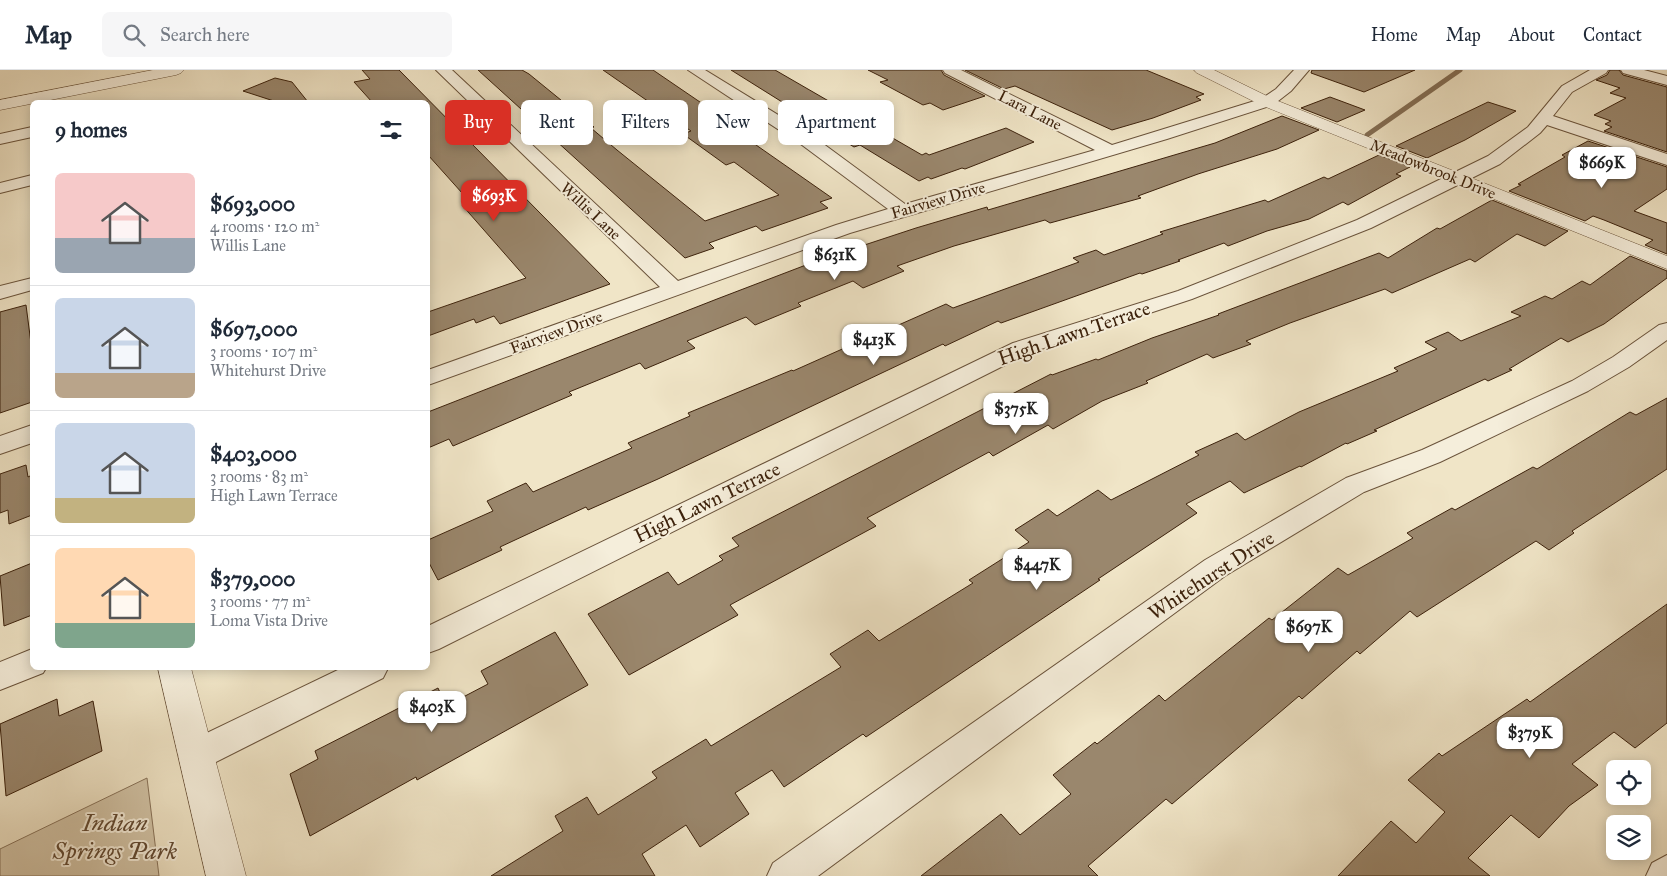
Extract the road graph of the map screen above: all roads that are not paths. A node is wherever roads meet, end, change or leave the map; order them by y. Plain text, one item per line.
1 (176, 70) edge
2 (443, 70) edge
3 (695, 70) edge
4 (950, 70) edge
5 (1202, 70) edge
6 (1302, 70) edge
7 (1601, 70) edge
8 (1628, 70) edge
9 (1667, 81) edge
10 (38, 100) edge
11 (30, 101) edge
12 (1267, 102) junction
13 (0, 105) edge
14 (1543, 118) junction
15 (30, 132) edge
16 (0, 139) edge
17 (1110, 150) junction
18 (1667, 160) edge
19 (1456, 178) junction
20 (30, 180) edge
21 (0, 188) edge
22 (902, 210) junction
23 (1667, 263) edge
24 (30, 284) edge
25 (674, 290) junction
26 (0, 292) edge
27 (1667, 330) edge
28 (430, 377) edge
29 (30, 435) edge
30 (0, 445) edge
31 (430, 639) edge
32 (30, 664) edge
33 (175, 670) edge
34 (368, 670) edge
35 (0, 676) edge
36 (196, 755) junction
37 (226, 876) edge
38 (786, 876) edge

1 - 10 street
2 - 25 street, Willis Lane
3 - 22 street
4 - 17 street, Lara Lane
5 - 12 street, Meadowbrook Drive
6 - 12 street, Fairview Drive
7 - 14 street, High Lawn Terrace
8 - 9 street
11 - 13 street
12 - 17 street, Fairview Drive
12 - 19 street, Meadowbrook Drive
14 - 18 street
14 - 19 street, High Lawn Terrace
15 - 16 street
17 - 22 street, Fairview Drive
19 - 23 street, Meadowbrook Drive
19 - 31 street, High Lawn Terrace
20 - 21 street
22 - 25 street, Fairview Drive
24 - 26 street
25 - 28 street, Fairview Drive
27 - 38 street, Whitehurst Drive
29 - 30 street
32 - 35 street
33 - 36 street
34 - 36 street
36 - 37 street

